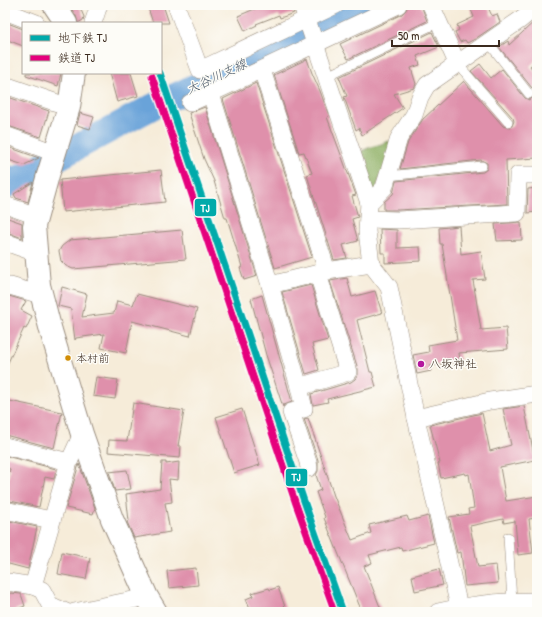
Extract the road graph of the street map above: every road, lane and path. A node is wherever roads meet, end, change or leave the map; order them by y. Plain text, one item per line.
1 (54, 5) edge
2 (98, 5) edge
3 (176, 5) edge
4 (336, 5) edge
5 (398, 5) edge
6 (432, 5) edge
7 (537, 6) edge
8 (5, 11) edge
9 (306, 16) edge
10 (33, 22) edge
11 (65, 22) edge
12 (93, 22) edge
13 (440, 22) junction
14 (314, 42) junction
15 (488, 42) junction
16 (457, 63) junction
17 (262, 70) junction
18 (327, 76) junction
19 (5, 85) edge
20 (73, 85) edge
21 (211, 94) junction
22 (529, 94) dead end
23 (190, 103) dead end
24 (508, 122) dead end
25 (5, 135) edge
26 (55, 153) junction
27 (482, 166) dead end
28 (537, 175) edge
29 (388, 176) junction
30 (5, 205) edge
31 (368, 211) junction
32 (37, 216) junction
33 (5, 242) edge
34 (36, 253) junction
35 (371, 264) junction
36 (322, 272) junction
37 (270, 285) junction
38 (7, 289) edge
39 (41, 295) junction
40 (300, 387) junction
41 (537, 394) edge
42 (416, 418) junction
43 (82, 434) junction
44 (5, 446) edge
45 (69, 462) junction
46 (309, 468) dead end
47 (5, 510) edge
48 (51, 520) junction
49 (508, 537) dead end
50 (5, 583) edge
51 (33, 586) junction
52 (512, 601) junction
53 (537, 601) edge
54 (151, 604) edge
55 (459, 607) junction
56 (51, 609) edge
57 (66, 612) edge
58 (74, 612) edge
59 (438, 612) edge

1 - 11 street
2 - 12 street
3 - 9 street
4 - 9 street
5 - 14 street
6 - 13 street
7 - 15 street
8 - 10 street
9 - 14 street
13 - 16 street
13 - 18 lane
14 - 17 street
14 - 18 street
15 - 16 street
15 - 22 lane
16 - 24 lane
16 - 29 street
17 - 21 street
17 - 36 street
18 - 31 street
19 - 20 street
20 - 26 street
21 - 23 street
21 - 37 street
25 - 26 street
26 - 32 street
27 - 29 lane
28 - 31 street
29 - 31 street
30 - 32 street
31 - 35 street
32 - 34 street
33 - 34 street
34 - 39 street
35 - 36 street
35 - 42 street
36 - 37 street
36 - 40 street
37 - 40 street
38 - 39 street
39 - 43 street
40 - 46 street
41 - 42 street
42 - 55 street
43 - 45 street
43 - 54 street
44 - 45 street
45 - 48 street
47 - 48 street
48 - 51 street
49 - 52 lane
50 - 51 street
51 - 56 street
52 - 53 street
52 - 55 street
54 - 58 street
55 - 59 street
56 - 57 street

